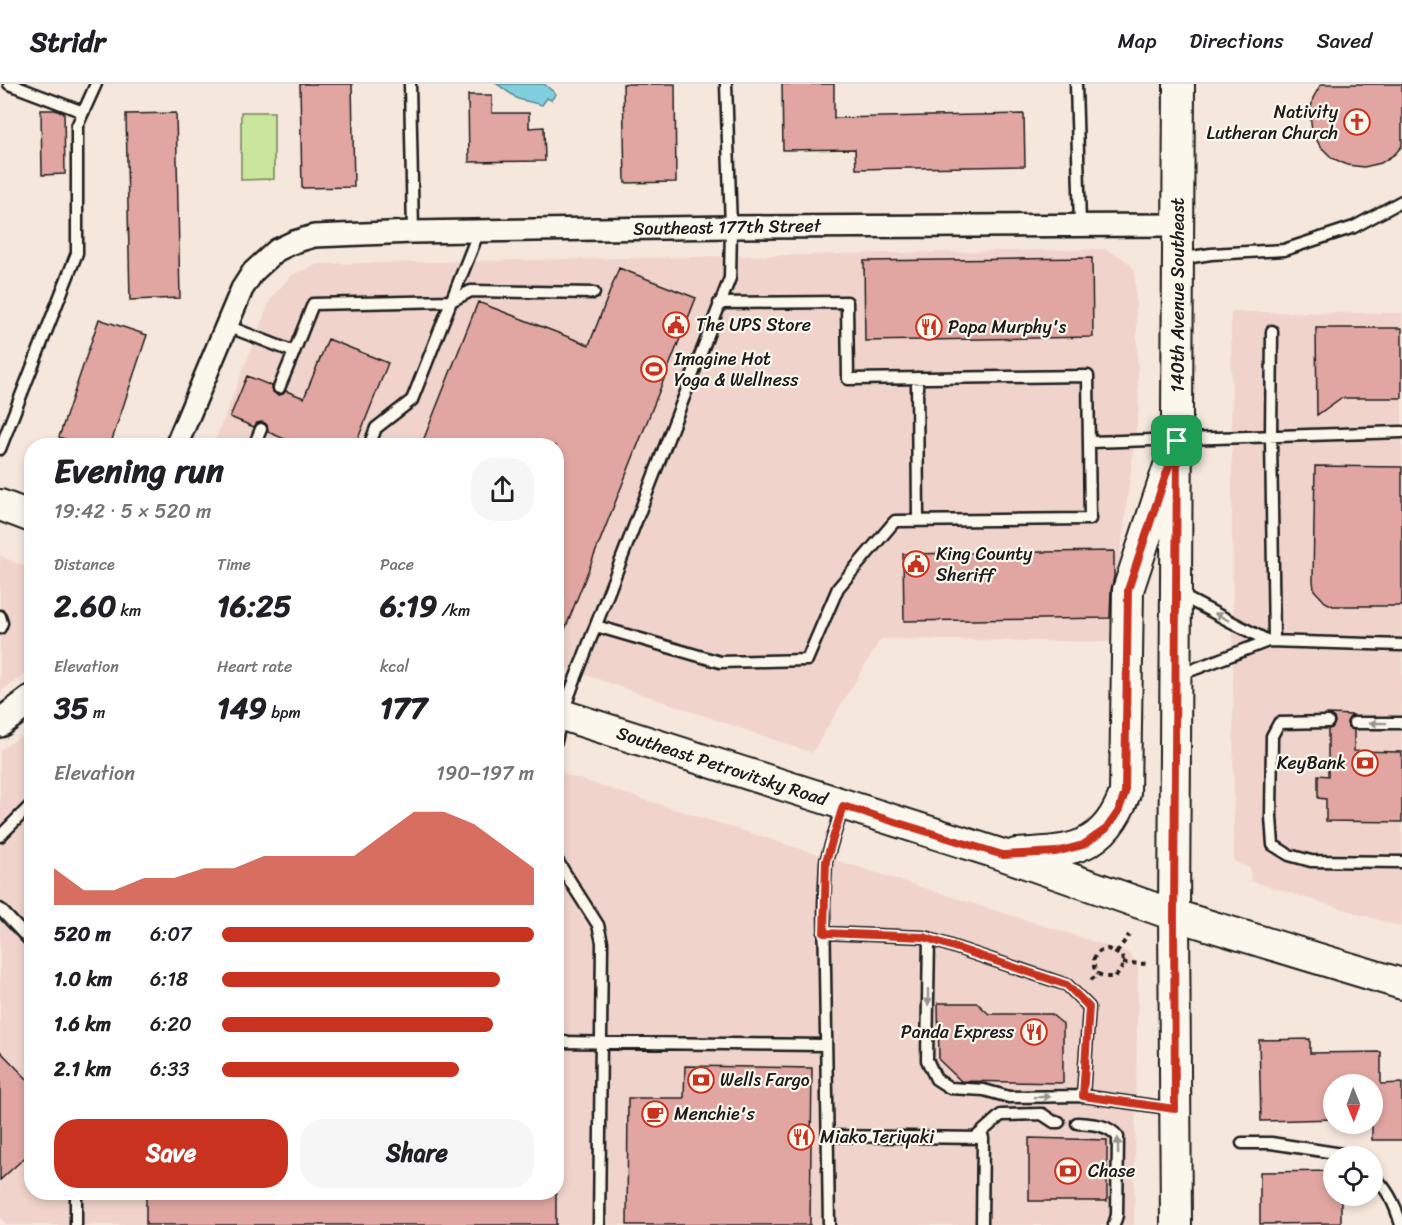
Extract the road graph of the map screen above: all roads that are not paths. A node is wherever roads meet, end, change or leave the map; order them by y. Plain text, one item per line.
1 (9, 84) edge
2 (96, 84) edge
3 (410, 84) edge
4 (726, 84) edge
5 (1076, 84) edge
6 (1179, 84) edge
7 (83, 112) junction
8 (1402, 201) edge
9 (1080, 225) junction
10 (1179, 225) junction
11 (731, 226) junction
12 (479, 231) junction
13 (412, 232) junction
14 (1178, 260) junction
15 (594, 293) dead end
16 (451, 301) junction
17 (719, 303) junction
18 (227, 326) junction
19 (1272, 331) dead end
20 (294, 352) junction
21 (917, 378) junction
22 (279, 388) dead end
23 (261, 429) dead end
24 (1402, 432) edge
25 (1271, 437) junction
26 (183, 438) edge
27 (257, 438) edge
28 (372, 438) edge
29 (1177, 441) junction
30 (1090, 442) junction
31 (0, 449) edge
32 (0, 505) edge
33 (24, 514) edge
34 (918, 521) junction
35 (1176, 593) junction
36 (0, 616) edge
37 (596, 626) junction
38 (0, 628) edge
39 (1271, 641) junction
40 (1402, 645) edge
41 (1176, 676) junction
42 (24, 704) edge
43 (564, 708) edge
44 (1, 720) edge
45 (1328, 722) dead end
46 (1354, 723) dead end
47 (1402, 723) edge
48 (564, 725) edge
49 (843, 806) junction
50 (24, 812) edge
51 (0, 836) edge
52 (1003, 855) junction
53 (1402, 862) edge
54 (564, 872) edge
55 (0, 909) edge
56 (1174, 915) junction
57 (824, 933) junction
58 (24, 934) edge
59 (929, 938) junction
60 (1402, 984) edge
61 (564, 1041) edge
62 (601, 1042) junction
63 (826, 1045) junction
64 (1083, 1096) junction
65 (1175, 1109) junction
66 (1059, 1122) dead end
67 (1077, 1123) dead end
68 (828, 1136) junction
69 (975, 1138) junction
70 (1242, 1143) dead end
71 (1323, 1151) edge
72 (1383, 1186) edge
73 (76, 1200) edge
74 (76, 1225) edge
75 (599, 1225) edge
76 (829, 1225) edge
77 (982, 1225) edge
78 (1114, 1225) edge
79 (1176, 1225) edge
80 (1401, 1225) edge

1 - 7 lane
2 - 7 lane
3 - 13 lane
4 - 11 lane
5 - 9 lane
6 - 10 main road, 140th Avenue Southeast
7 - 31 lane
8 - 14 lane
9 - 10 street, Southeast 177th Street
9 - 11 street, Southeast 177th Street
10 - 14 main road, 140th Avenue Southeast
11 - 12 street, Southeast 177th Street
11 - 17 lane
12 - 13 street, Southeast 177th Street
12 - 16 lane
13 - 18 street, Southeast 177th Street
14 - 29 main road, 140th Avenue Southeast
15 - 16 lane
16 - 20 lane
16 - 28 lane
17 - 21 lane
17 - 37 lane
18 - 20 lane
18 - 26 street
19 - 25 lane
20 - 22 lane
21 - 30 lane
21 - 34 lane
23 - 27 lane
24 - 25 lane
25 - 29 lane
25 - 39 lane
29 - 30 lane
29 - 35 main road, 140th Avenue Southeast
29 - 52 main road
30 - 34 lane
32 - 33 main road
34 - 37 lane
39 -> 35 lane
35 - 41 main road, 140th Avenue Southeast
36 - 38 lane
37 - 43 lane
39 - 40 lane
39 - 41 lane
41 - 56 main road, 140th Avenue Southeast
42 - 44 street
45 - 53 lane
47 -> 46 lane
48 - 49 main road, Southeast Petrovitsky Road
49 - 52 main road, Southeast Petrovitsky Road
49 - 57 lane
50 - 51 lane
52 - 56 main road, Southeast Petrovitsky Road
54 - 62 lane
55 - 58 lane
56 - 60 main road, Southeast Petrovitsky Road
56 - 65 main road, 140th Avenue Southeast
57 - 59 lane
57 - 63 lane
59 - 64 lane
59 -> 64 lane
61 - 62 lane
62 - 63 lane
62 - 75 lane
63 - 68 lane
64 - 65 lane
65 - 79 main road, 140th Avenue Southeast
66 - 69 lane
78 -> 67 lane
68 - 69 lane
68 - 76 lane
69 - 77 lane
70 - 71 lane
72 - 80 lane
73 - 74 lane

